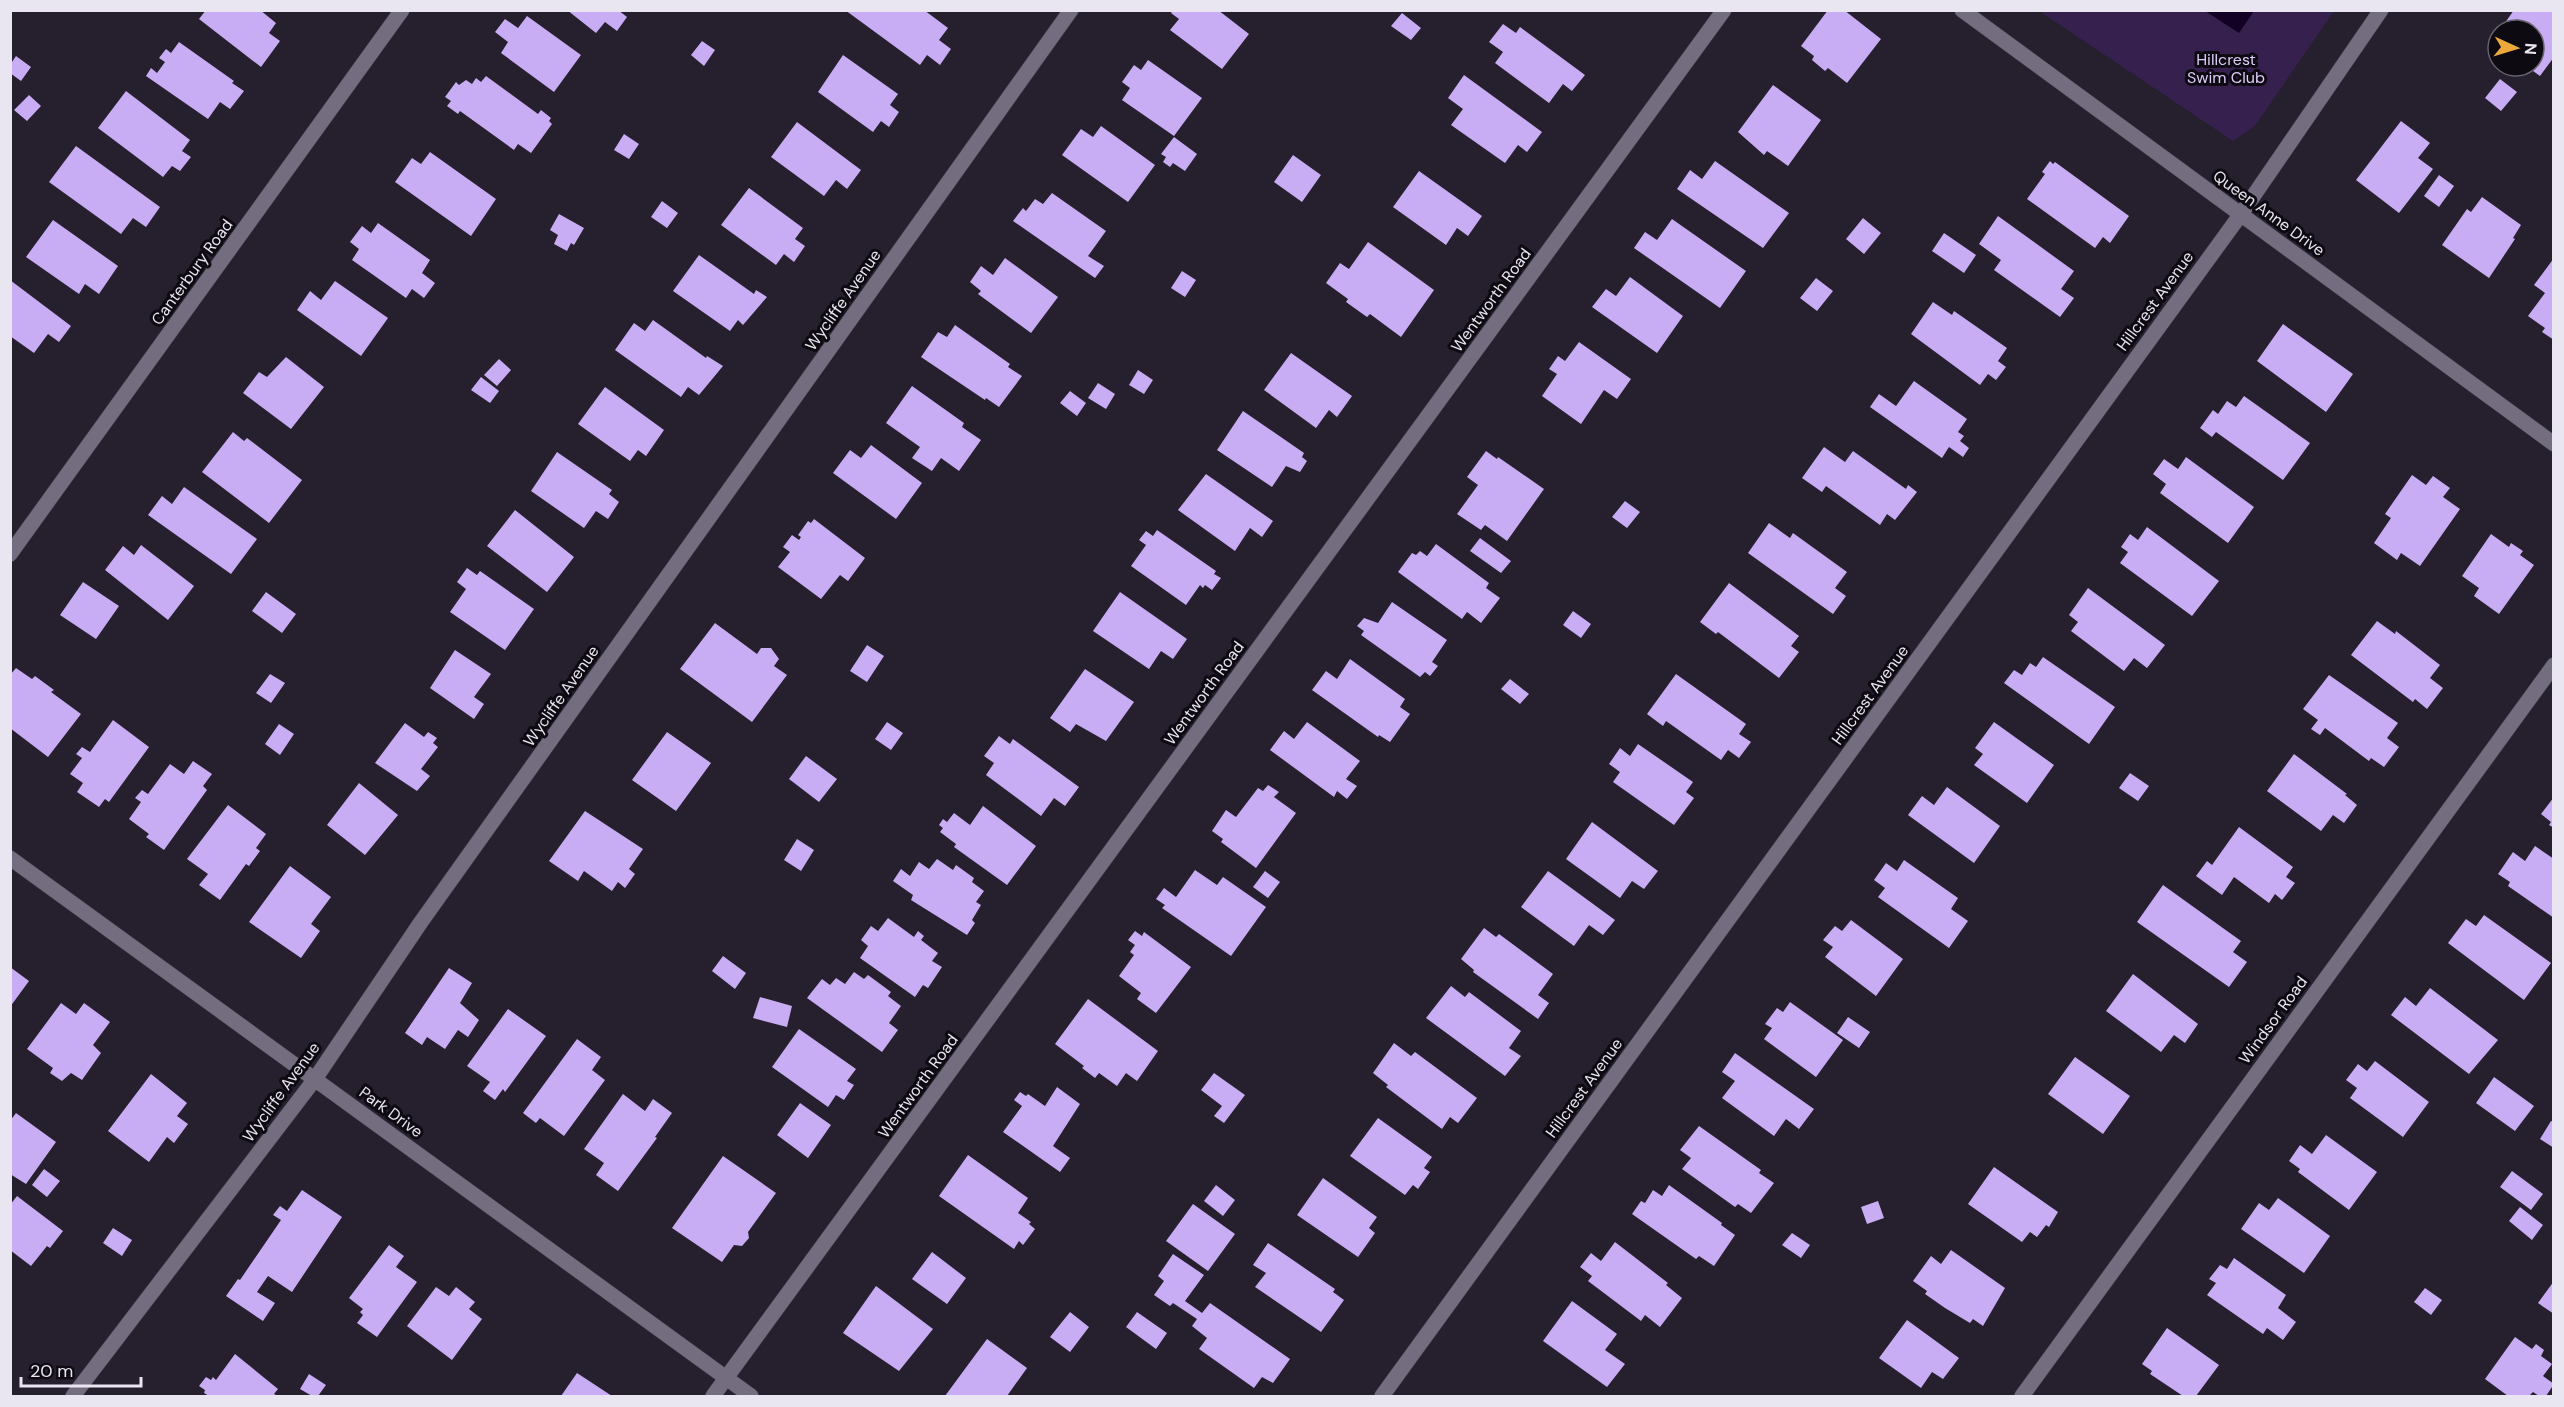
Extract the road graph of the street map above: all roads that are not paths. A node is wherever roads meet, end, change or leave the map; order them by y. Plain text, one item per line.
1 (402, 10) edge
2 (1071, 10) edge
3 (1724, 10) edge
4 (1962, 10) edge
5 (2381, 10) edge
6 (2241, 214) junction
7 (2553, 444) edge
8 (10, 555) edge
9 (2553, 665) edge
10 (10, 858) edge
11 (315, 1079) junction
12 (726, 1379) junction
13 (73, 1396) edge
14 (713, 1396) edge
15 (750, 1396) edge
16 (1382, 1396) edge
17 (2022, 1396) edge

1 - 8 street, Canterbury Road
2 - 11 street, Wycliffe Avenue
3 - 12 street, Wentworth Road
4 - 6 street, Queen Anne Drive
5 - 6 street, Hillcrest Avenue
6 - 7 street, Queen Anne Drive
6 - 16 street, Hillcrest Avenue
9 - 17 street, Windsor Road
10 - 11 street, Park Drive
11 - 12 street, Park Drive
11 - 13 street, Wycliffe Avenue
12 - 14 street, Wentworth Road
12 - 15 street, Park Drive

